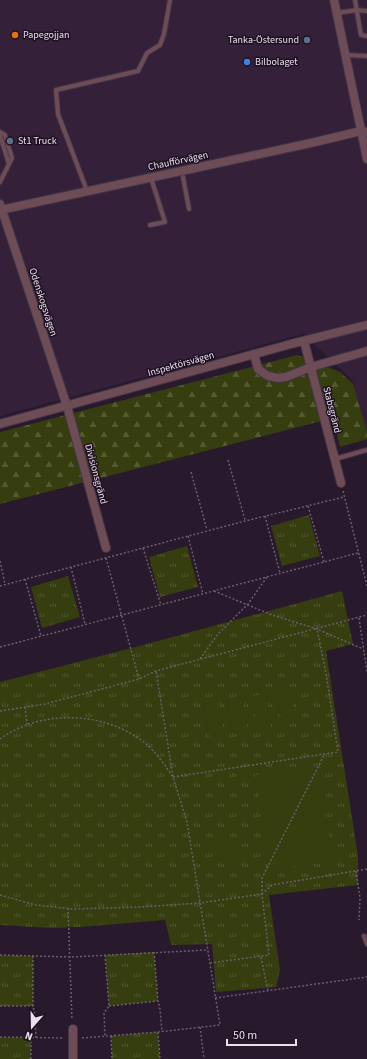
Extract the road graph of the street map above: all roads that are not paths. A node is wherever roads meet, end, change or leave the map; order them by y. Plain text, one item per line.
1 (170, 0) edge
2 (334, 0) edge
3 (355, 0) edge
4 (357, 10) junction
5 (367, 11) edge
6 (336, 13) junction
7 (367, 36) edge
8 (345, 55) junction
9 (367, 56) edge
10 (364, 131) edge
11 (0, 132) edge
12 (0, 136) edge
13 (367, 158) edge
14 (9, 164) junction
15 (151, 177) junction
16 (183, 177) dead end
17 (0, 182) edge
18 (86, 191) junction
19 (1, 208) edge
20 (189, 209) dead end
21 (150, 225) dead end
22 (367, 325) edge
23 (304, 341) junction
24 (367, 351) edge
25 (254, 354) junction
26 (311, 367) junction
27 (67, 406) junction
28 (0, 424) edge
29 (367, 450) edge
30 (335, 459) junction
31 (341, 483) road end
32 (106, 548) road end
33 (364, 936) dead end
34 (367, 944) edge
35 (73, 1029) road end
36 (73, 1059) edge

1 - 18 lane
2 - 6 street
3 - 4 lane
4 - 5 lane
4 - 6 lane
4 - 7 lane
6 - 8 street
8 - 9 lane
8 - 10 street
10 - 13 street
10 - 15 street, Chaufförvägen
11 - 14 lane
12 - 14 lane
14 - 17 lane
15 - 18 street, Chaufförvägen
15 - 21 lane
16 - 20 lane
18 - 19 street, Chaufförvägen
19 - 27 street, Odenskogsvägen
22 - 23 street, Inspektörsvägen
23 - 25 street, Inspektörsvägen
23 - 26 street, Stabsgränd
24 - 26 street
25 - 26 street
25 - 27 street, Inspektörsvägen
26 - 30 street, Stabsgränd
27 - 28 street, Inspektörsvägen
27 - 32 street, Divisionsgränd
29 - 30 lane
30 - 31 street, Stabsgränd
33 - 34 lane
35 - 36 street

